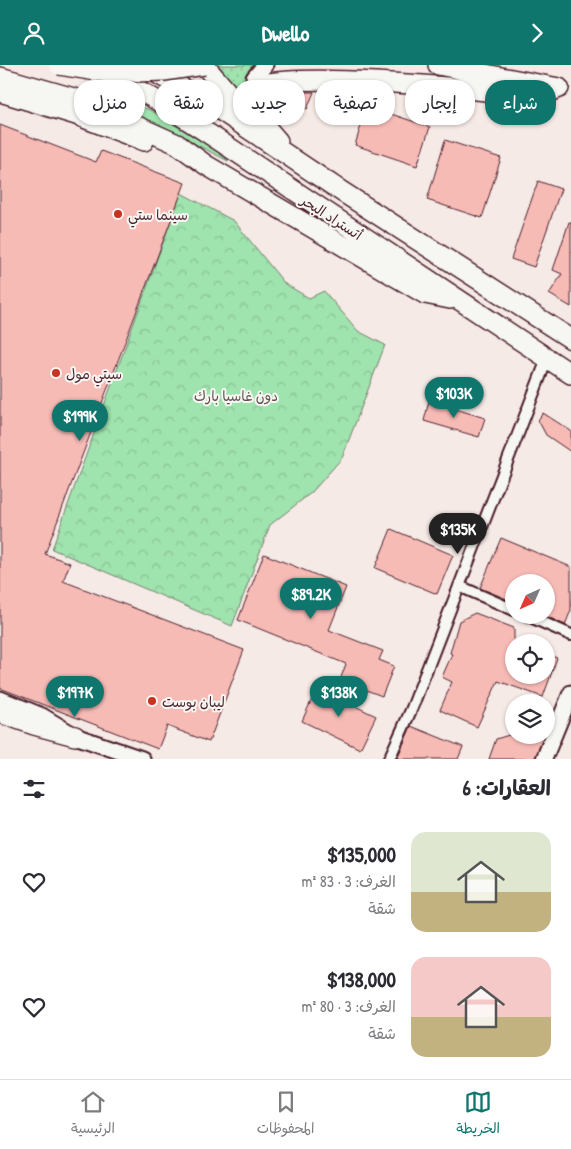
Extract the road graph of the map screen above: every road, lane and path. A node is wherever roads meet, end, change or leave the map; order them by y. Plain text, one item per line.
1 (59, 65) edge
2 (90, 65) edge
3 (171, 65) edge
4 (204, 65) edge
5 (438, 65) edge
6 (147, 68) edge
7 (259, 72) edge
8 (0, 77) edge
9 (565, 89) edge
10 (0, 92) edge
11 (278, 141) junction
12 (206, 165) junction
13 (341, 191) junction
14 (461, 301) junction
15 (571, 339) edge
16 (546, 359) junction
17 (571, 374) edge
18 (459, 586) junction
19 (505, 606) edge
20 (546, 624) edge
21 (571, 635) edge
22 (571, 693) edge
23 (0, 699) edge
24 (0, 713) edge
25 (75, 736) junction
26 (142, 759) edge
27 (388, 759) edge
28 (544, 759) edge

1 - 6 highway, bridge
2 - 14 highway, أتستراد البحر
3 - 6 highway, bridge
4 - 6 highway, bridge
4 - 11 highway
5 - 9 highway
6 - 13 highway, أتستراد البحر
7 - 9 highway
7 - 11 highway
8 - 12 highway
10 - 12 highway
11 - 13 highway
12 - 14 highway
13 - 15 highway, أتستراد البحر
14 - 16 highway, أتستراد البحر
16 - 17 highway, أتستراد البحر
16 - 18 street
18 - 19 street
18 - 27 street
20 - 21 street
22 - 28 street
23 - 25 street
24 - 25 highway
25 - 26 street

